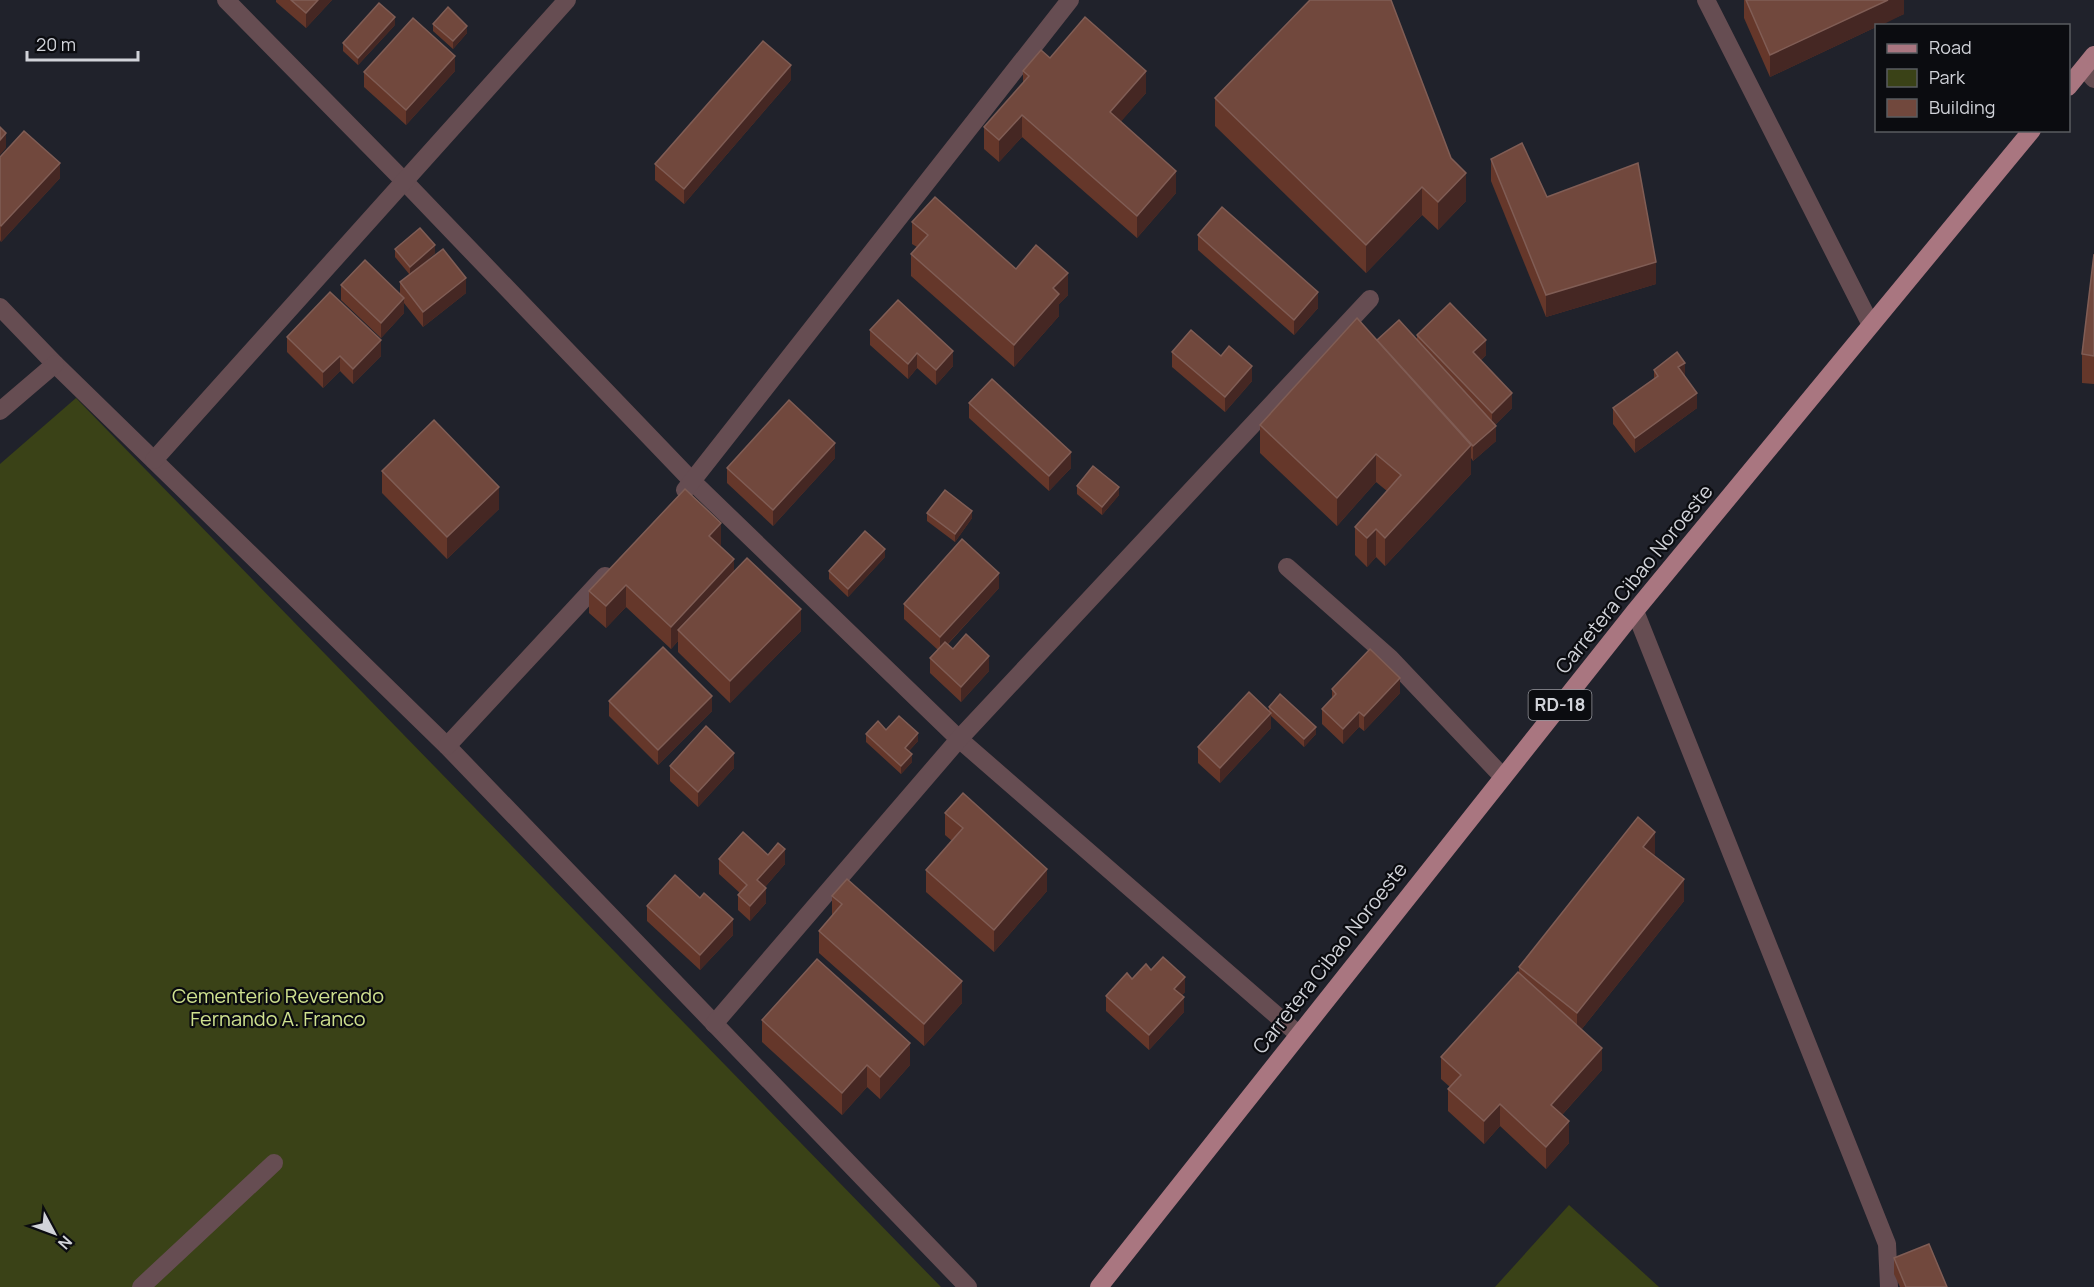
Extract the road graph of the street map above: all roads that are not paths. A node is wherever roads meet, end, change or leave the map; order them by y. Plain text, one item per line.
1 (226, 0) edge
2 (567, 0) edge
3 (1070, 0) edge
4 (1706, 0) edge
5 (2091, 67) edge
6 (2070, 85) edge
7 (2030, 132) edge
8 (405, 182) junction
9 (1370, 299) dead end
10 (0, 307) edge
11 (1871, 325) junction
12 (55, 364) junction
13 (0, 411) edge
14 (154, 460) junction
15 (693, 482) junction
16 (677, 499) edge
17 (613, 567) edge
18 (1287, 567) dead end
19 (1635, 611) junction
20 (959, 739) junction
21 (447, 746) junction
22 (1503, 777) junction
23 (714, 1024) junction
24 (1298, 1034) junction
25 (274, 1163) dead end
26 (141, 1287) edge
27 (968, 1287) edge
28 (1099, 1287) edge
29 (1889, 1287) edge

1 - 8 street
2 - 8 street
3 - 15 street
4 - 11 street
5 - 6 main road
7 - 11 main road, Carretera Cibao Noroeste / RD-18
8 - 14 street
8 - 15 street
9 - 20 street
10 - 12 street
11 - 19 main road, Carretera Cibao Noroeste / RD-18
12 - 13 street
12 - 14 street
14 - 21 street
15 - 16 street
15 - 20 street
17 - 21 street
18 - 22 street
19 - 22 main road, Carretera Cibao Noroeste / RD-18
19 - 29 street
20 - 23 street
20 - 24 street
21 - 23 street
22 - 24 main road, Carretera Cibao Noroeste / RD-18
23 - 27 street
24 - 28 main road, Carretera Cibao Noroeste / RD-18
25 - 26 street

